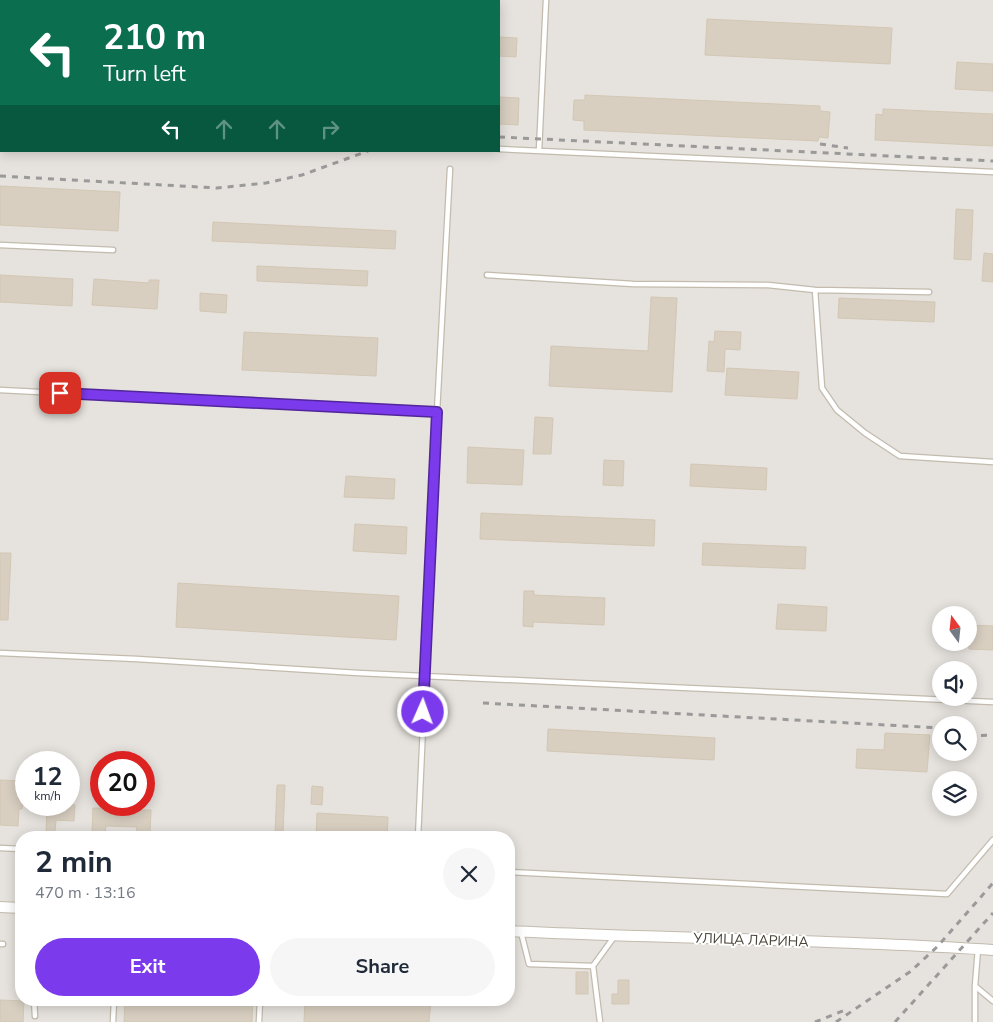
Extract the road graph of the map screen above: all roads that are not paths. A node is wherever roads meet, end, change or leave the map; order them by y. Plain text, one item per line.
1 (546, 0) edge
2 (500, 149) edge
3 (539, 150) junction
4 (450, 169) dead end
5 (993, 172) edge
6 (0, 245) edge
7 (113, 250) dead end
8 (488, 275) dead end
9 (815, 290) junction
10 (928, 292) dead end
11 (0, 390) edge
12 (437, 412) junction
13 (993, 462) edge
14 (0, 654) edge
15 (425, 676) junction
16 (993, 702) edge
17 (418, 831) edge
18 (993, 840) edge
19 (0, 848) edge
20 (15, 849) edge
21 (515, 872) edge
22 (0, 907) edge
23 (15, 908) edge
24 (515, 932) edge
25 (521, 932) junction
26 (614, 936) junction
27 (978, 949) junction
28 (993, 950) edge
29 (593, 966) junction
30 (975, 986) junction
31 (993, 1001) edge
32 (34, 1006) edge
33 (114, 1006) edge
34 (260, 1006) edge
35 (35, 1016) dead end
36 (113, 1022) edge
37 (259, 1022) edge
38 (600, 1022) edge
39 (975, 1022) edge

1 - 3 lane
2 - 3 lane
3 - 5 lane
4 - 12 lane
6 - 7 lane
8 - 9 lane
9 - 10 lane
9 - 13 lane
11 - 12 lane
12 - 15 lane
14 - 15 lane
15 - 16 lane
15 - 17 lane
18 - 21 lane
19 - 20 lane
22 - 23 street
24 - 25 street, УЛИЦА ЛАРИНА
25 - 26 street, УЛИЦА ЛАРИНА
25 - 29 lane
26 - 27 street, УЛИЦА ЛАРИНА
26 - 29 lane
27 - 28 street, УЛИЦА ЛАРИНА
27 - 30 lane
29 - 38 lane
30 - 31 lane
30 - 39 lane
32 - 35 lane
33 - 36 lane
34 - 37 lane

